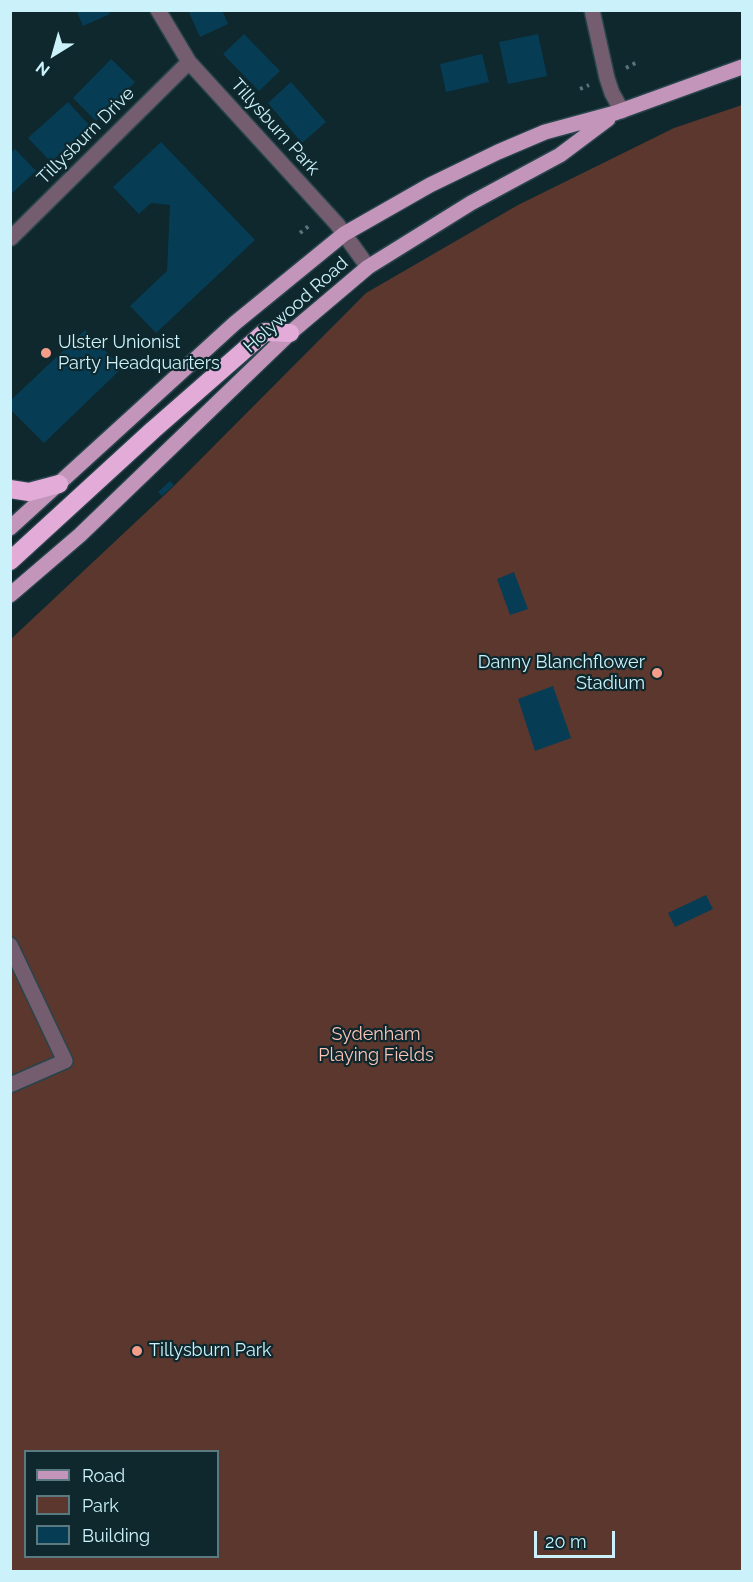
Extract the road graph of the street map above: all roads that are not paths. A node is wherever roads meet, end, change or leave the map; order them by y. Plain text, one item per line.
1 (158, 10) edge
2 (592, 10) edge
3 (189, 62) junction
4 (742, 67) edge
5 (619, 112) junction
6 (344, 234) junction
7 (11, 238) edge
8 (368, 267) junction
9 (290, 333) junction
10 (59, 484) junction
11 (10, 489) edge
12 (10, 528) edge
13 (10, 561) edge
14 (10, 595) edge
15 (10, 945) edge
16 (10, 1085) edge

1 - 3 street, Tillysburn Park
2 - 5 street
3 - 6 street, Tillysburn Park
3 - 7 street, Tillysburn Drive
4 - 5 main road, Holywood Road
5 - 6 main road, Holywood Road
5 - 8 main road, Holywood Road
6 - 8 street, Tillysburn Park
6 - 10 main road, Holywood Road
8 - 9 main road, Holywood Road
9 - 13 highway
9 - 14 main road, Holywood Road
10 - 11 highway
10 - 12 main road, Holywood Road
15 - 16 street

